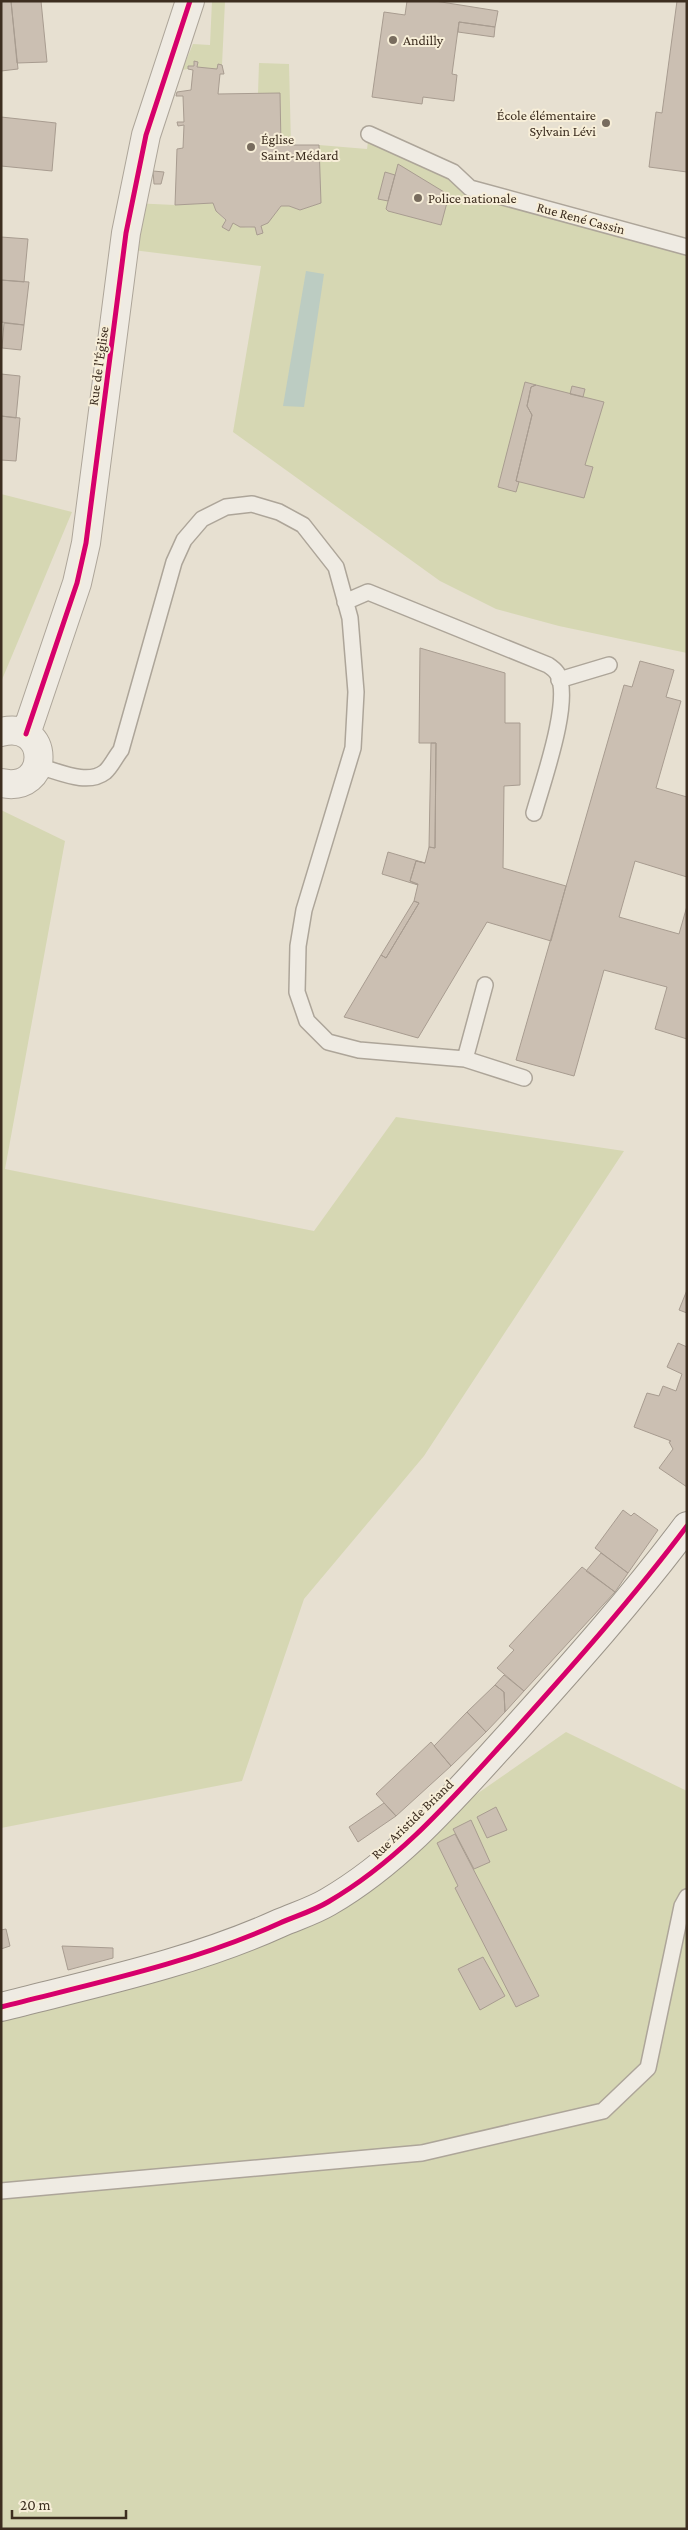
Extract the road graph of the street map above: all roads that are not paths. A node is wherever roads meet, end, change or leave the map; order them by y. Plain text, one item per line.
1 (190, 1) edge
2 (369, 134) dead end
3 (687, 247) edge
4 (345, 602) junction
5 (608, 664) dead end
6 (559, 680) junction
7 (14, 733) edge
8 (38, 766) junction
9 (1, 783) edge
10 (534, 813) dead end
11 (485, 985) dead end
12 (465, 1059) junction
13 (524, 1078) dead end
14 (687, 1526) edge
15 (687, 1897) edge
16 (1, 2007) edge
17 (1, 2191) edge

1 - 7 street, Rue de l'Église
2 - 3 lane, Rue René Cassin
4 - 6 lane
4 - 8 lane
4 - 12 lane
5 - 6 lane
6 - 10 lane
7 - 8 street
8 - 9 street
11 - 12 lane
12 - 13 lane
14 - 16 street, Rue Aristide Briand
15 - 17 lane

